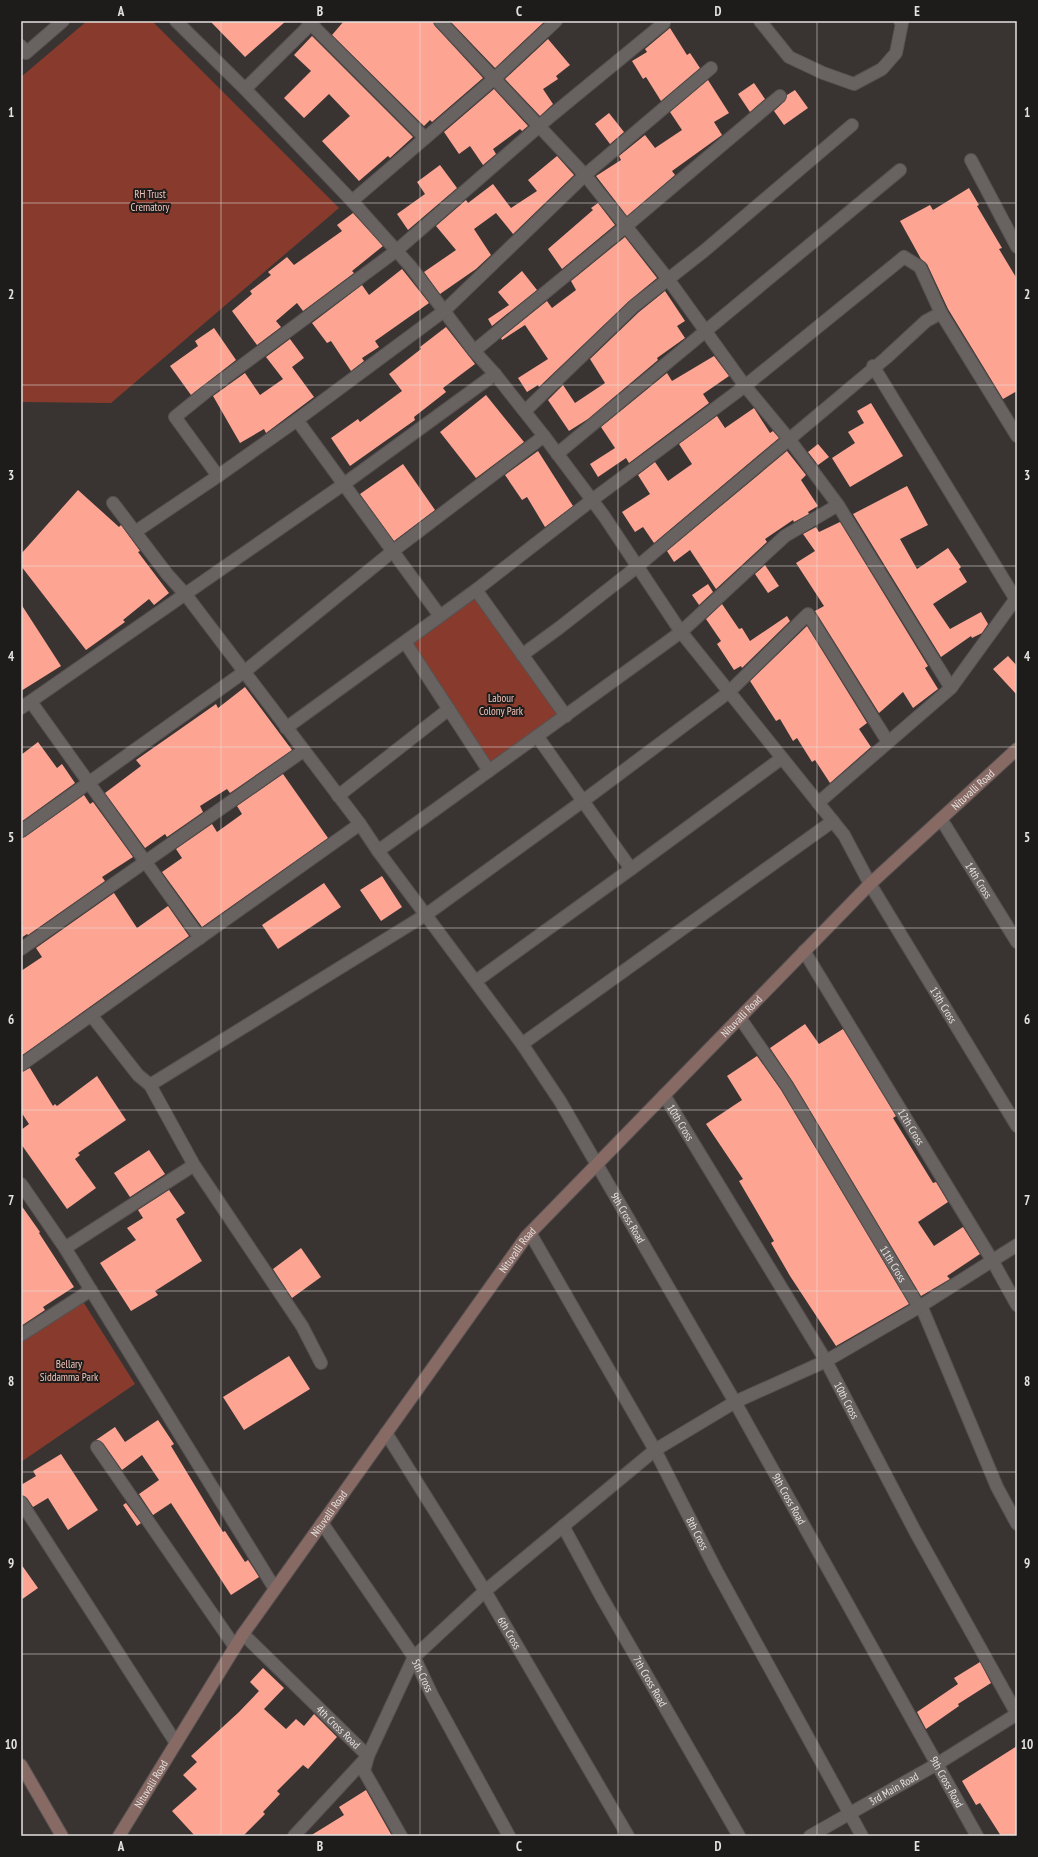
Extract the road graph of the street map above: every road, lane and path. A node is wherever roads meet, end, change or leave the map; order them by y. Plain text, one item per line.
1 (63, 21) edge
2 (176, 21) edge
3 (440, 21) edge
4 (556, 21) edge
5 (760, 21) edge
6 (900, 21) edge
7 (311, 22) edge
8 (664, 23) dead end
9 (23, 52) edge
10 (711, 68) dead end
11 (496, 78) junction
12 (245, 89) junction
13 (780, 96) dead end
14 (852, 125) dead end
15 (540, 126) junction
16 (425, 138) junction
17 (971, 160) dead end
18 (900, 170) dead end
19 (586, 175) junction
20 (352, 201) junction
21 (625, 227) junction
22 (1017, 247) edge
23 (396, 251) junction
24 (668, 279) junction
25 (444, 311) junction
26 (942, 314) junction
27 (705, 330) junction
28 (474, 351) junction
29 (873, 366) junction
30 (495, 374) junction
31 (745, 386) junction
32 (525, 411) junction
33 (297, 420) junction
34 (544, 436) junction
35 (1017, 436) edge
36 (789, 439) junction
37 (558, 454) junction
38 (218, 476) junction
39 (344, 484) junction
40 (592, 500) junction
41 (113, 503) dead end
42 (838, 505) junction
43 (135, 532) junction
44 (393, 551) junction
45 (638, 566) junction
46 (476, 590) junction
47 (186, 595) junction
48 (1016, 598) edge
49 (440, 616) junction
50 (681, 632) junction
51 (405, 642) junction
52 (522, 655) junction
53 (244, 672) junction
54 (951, 688) junction
55 (729, 692) junction
56 (26, 705) edge
57 (449, 709) junction
58 (566, 716) junction
59 (286, 728) junction
60 (537, 736) junction
61 (888, 742) junction
62 (1017, 749) edge
63 (303, 751) junction
64 (782, 758) junction
65 (489, 771) junction
66 (88, 783) junction
67 (338, 796) junction
68 (583, 801) junction
69 (818, 803) junction
70 (941, 819) junction
71 (833, 821) junction
72 (360, 824) junction
73 (21, 831) edge
74 (378, 852) junction
75 (145, 862) junction
76 (632, 869) junction
77 (870, 884) junction
78 (427, 914) junction
79 (200, 938) junction
80 (1017, 942) edge
81 (21, 949) edge
82 (804, 951) junction
83 (476, 981) junction
84 (91, 1015) junction
85 (740, 1018) junction
86 (522, 1044) junction
87 (21, 1065) edge
88 (150, 1085) junction
89 (664, 1095) junction
90 (1017, 1126) edge
91 (597, 1164) junction
92 (194, 1165) junction
93 (21, 1184) edge
94 (530, 1233) junction
95 (1017, 1245) edge
96 (65, 1248) junction
97 (992, 1260) junction
98 (91, 1290) junction
99 (1017, 1305) edge
100 (919, 1307) junction
101 (22, 1334) edge
102 (826, 1360) junction
103 (321, 1363) dead end
104 (735, 1402) junction
105 (386, 1432) junction
106 (97, 1447) dead end
107 (654, 1450) junction
108 (21, 1502) edge
109 (322, 1523) junction
110 (1017, 1524) edge
111 (564, 1526) junction
112 (275, 1589) junction
113 (485, 1591) junction
114 (243, 1634) junction
115 (235, 1647) junction
116 (414, 1656) junction
117 (1017, 1714) edge
118 (176, 1743) junction
119 (368, 1756) junction
120 (937, 1764) junction
121 (21, 1765) edge
122 (849, 1813) junction
123 (301, 1833) edge
124 (62, 1836) edge
125 (119, 1836) edge
126 (401, 1836) edge
127 (509, 1836) edge
128 (628, 1836) edge
129 (739, 1836) edge
130 (810, 1836) edge
131 (862, 1836) edge
132 (977, 1836) edge

1 - 9 street
2 - 12 street, 13th Cross
3 - 11 street
4 - 11 street
5 - 6 street
7 - 12 street
7 - 16 street
8 - 15 street
10 - 19 street
11 - 15 street
11 - 16 street
12 - 20 street, 13th Cross
13 - 21 street
14 - 24 street
15 - 19 street
15 - 23 street
16 - 20 street
17 - 22 street
18 - 27 street
19 - 21 street
19 - 25 street
20 - 23 street, 13th Cross
21 - 24 street
21 - 28 street
23 - 25 street, 13th Cross
23 - 38 street
24 - 27 street
24 - 32 street
25 - 28 street, 13th Cross
25 - 33 street
26 - 29 street
26 - 31 street
26 - 35 street
27 - 31 street
27 - 37 street
28 - 30 street, 13th Cross
29 - 36 street
29 - 48 street
30 - 32 street, 13th Cross
30 - 39 street
31 - 36 street
31 - 40 street
32 - 34 street, 13th Cross
33 - 38 street
33 - 39 street
34 - 37 street, 13th Cross
34 - 44 street
36 - 42 street
36 - 45 street
37 - 40 street, 13th Cross
38 - 43 street
39 - 44 street
39 - 47 street
40 - 45 street, 13th Cross
40 - 46 street
41 - 43 street, 9th Cross Road
42 - 50 street
42 - 54 street
43 - 47 street, 9th Cross Road
44 - 49 street
44 - 53 street
45 - 50 street, 13th Cross
45 - 52 street
46 - 49 street
46 - 52 street
47 - 53 street, 9th Cross Road
47 - 56 street
48 - 54 street
49 - 51 street
50 - 55 street, 13th Cross
50 - 58 street
51 - 57 street
51 - 59 street
52 - 58 street
53 - 59 street, 9th Cross Road
53 - 66 street
54 - 61 street
55 - 61 street
55 - 64 street, 13th Cross
55 - 68 street
56 - 66 street
57 - 65 street
57 - 67 street
58 - 60 street
59 - 63 street, 9th Cross Road
60 - 65 street
60 - 68 street
61 - 69 street
62 - 70 street, Nituvalli Road
63 - 67 street, 9th Cross Road
63 - 75 street
64 - 69 street, 13th Cross
64 - 76 street
65 - 74 street
66 - 73 street
66 - 75 street
67 - 72 street, 9th Cross Road
68 - 76 street
68 - 78 street
69 - 71 street, 13th Cross
70 - 77 street, Nituvalli Road
70 - 80 street, 14th Cross
71 - 77 street, 13th Cross
71 - 86 street
72 - 74 street, 9th Cross Road
72 - 79 street
74 - 78 street, 9th Cross Road
75 - 79 street
75 - 81 street
76 - 83 street
77 - 82 street, Nituvalli Road
77 - 90 street, 13th Cross
78 - 83 street, 9th Cross Road
78 - 88 street
79 - 84 street
82 - 85 street, Nituvalli Road
82 - 97 street, 12th Cross
83 - 86 street, 9th Cross Road
84 - 87 street
84 - 88 street
85 - 89 street, Nituvalli Road
85 - 100 street, 11th Cross
86 - 91 street, 9th Cross Road
88 - 92 street
89 - 91 street, Nituvalli Road
89 - 102 street, 10th Cross
91 - 94 street, Nituvalli Road
91 - 104 street, 9th Cross Road
92 - 96 street
92 - 103 street
93 - 96 street
94 - 105 street, Nituvalli Road
94 - 107 street, 8th Cross
95 - 97 street
96 - 98 street
97 - 99 street, 12th Cross
97 - 100 street
98 - 101 street
98 - 112 street
100 - 102 street
100 - 110 street, 11th Cross
102 - 104 street
102 - 117 street, 10th Cross
104 - 107 street
104 - 120 street, 9th Cross Road
105 - 109 street, Nituvalli Road
105 - 113 street, 6th Cross
106 - 115 street
107 - 111 street
107 - 122 street, 8th Cross
108 - 118 street
109 - 112 street, Nituvalli Road
109 - 116 street, 5th Cross
111 - 113 street
111 - 129 street, 7th Cross Road
112 - 114 street, Nituvalli Road
113 - 116 street
113 - 128 street, 6th Cross
114 - 115 street, Nituvalli Road
114 - 119 street, 4th Cross Road
115 - 118 street, Nituvalli Road
116 - 119 street
116 - 127 street, 5th Cross
117 - 120 street, 3rd Main Road
118 - 125 street, Nituvalli Road
119 - 123 street
119 - 126 street, 4th Cross Road
120 - 122 street, 3rd Main Road
120 - 132 street, 9th Cross Road
121 - 124 street
122 - 130 street, 3rd Main Road
122 - 131 street, 8th Cross

